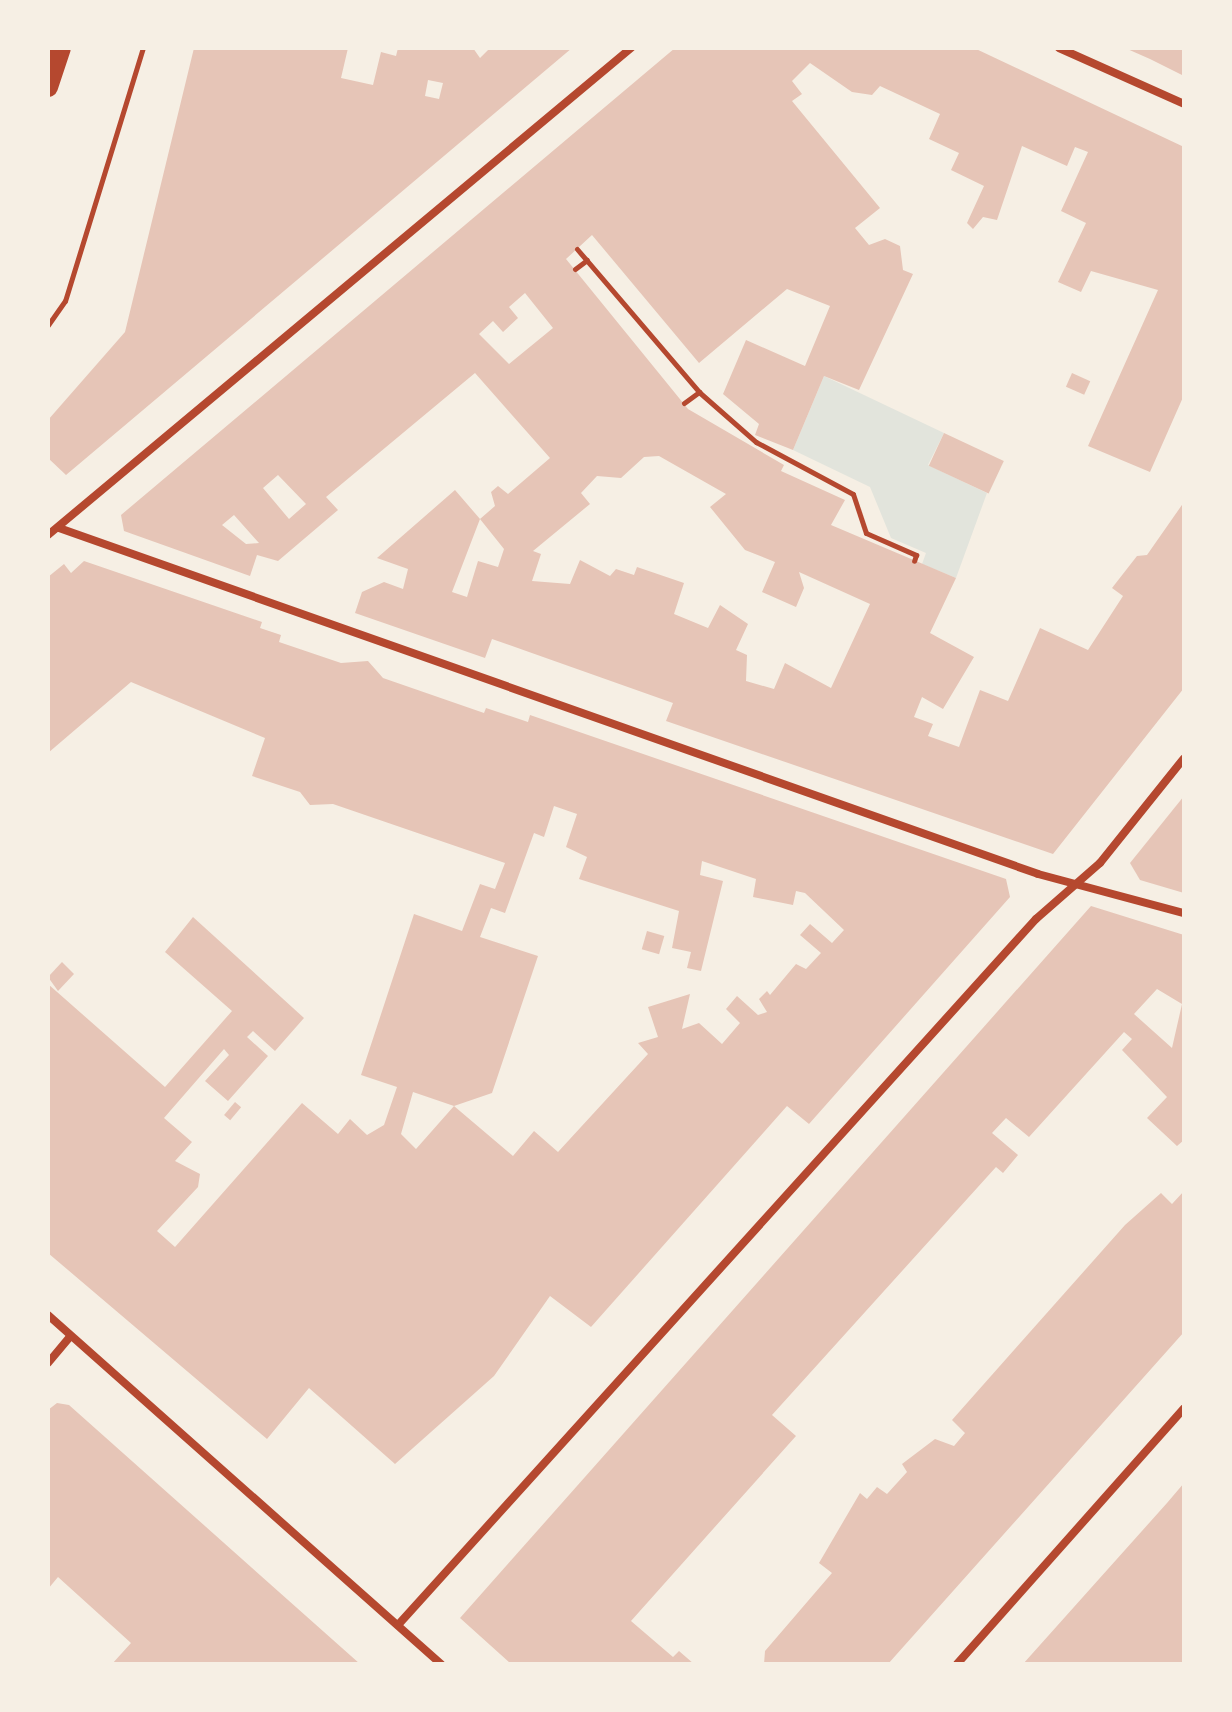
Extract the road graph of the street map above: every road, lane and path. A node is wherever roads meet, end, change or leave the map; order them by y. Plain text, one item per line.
1 (61, 48) edge
2 (143, 48) edge
3 (631, 48) edge
4 (1059, 48) edge
5 (48, 87) edge
6 (1184, 104) edge
7 (577, 249) dead end
8 (587, 260) junction
9 (575, 269) dead end
10 (48, 325) edge
11 (699, 392) junction
12 (684, 403) dead end
13 (59, 528) junction
14 (48, 535) edge
15 (914, 561) dead end
16 (1184, 758) edge
17 (1078, 883) junction
18 (1184, 913) edge
19 (48, 1315) edge
20 (71, 1336) junction
21 (48, 1363) edge
22 (1184, 1408) edge
23 (398, 1625) junction
24 (441, 1664) edge
25 (957, 1664) edge

1 - 5 main road
2 - 10 path
3 - 13 street
4 - 6 street
7 - 8 path
8 - 9 path
8 - 11 path
11 - 12 path
11 - 15 path
13 - 14 street
13 - 17 street
16 - 17 street
17 - 18 street
17 - 23 street
19 - 20 street
20 - 21 street
20 - 23 street
22 - 25 street
23 - 24 street

